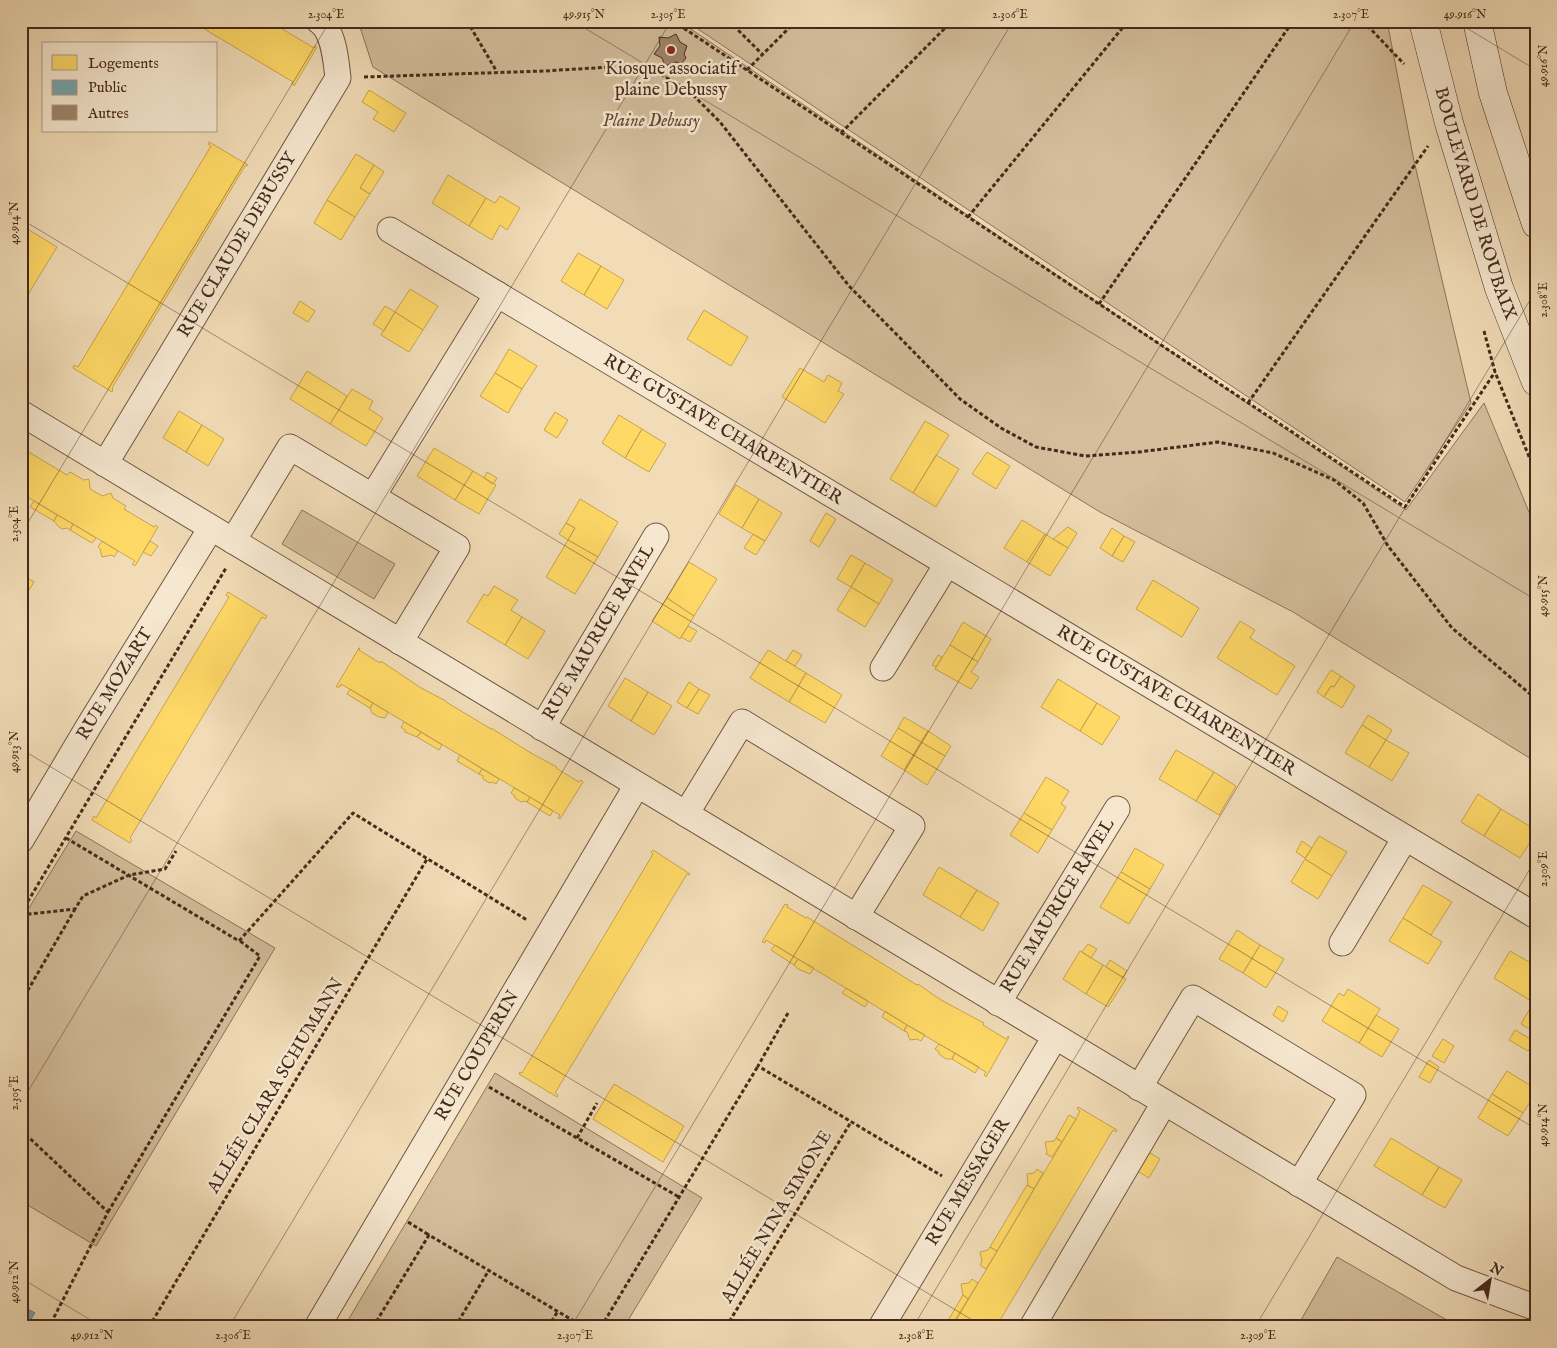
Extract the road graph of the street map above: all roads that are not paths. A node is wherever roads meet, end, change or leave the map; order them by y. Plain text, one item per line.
1 (319, 21) edge
2 (1423, 21) edge
3 (1477, 21) edge
4 (1536, 224) edge
5 (390, 230) dead end
6 (497, 294) junction
7 (1536, 382) edge
8 (21, 414) edge
9 (104, 464) junction
10 (373, 496) junction
11 (211, 528) junction
12 (656, 536) dead end
13 (231, 552) junction
14 (946, 564) junction
15 (400, 642) junction
16 (883, 668) dead end
17 (542, 728) junction
18 (637, 785) junction
19 (1117, 809) dead end
20 (686, 814) junction
21 (1405, 838) junction
22 (21, 840) edge
23 (1536, 916) edge
24 (856, 917) junction
25 (1342, 944) dead end
26 (998, 1003) junction
27 (1056, 1037) junction
28 (1139, 1088) junction
29 (1164, 1103) junction
30 (1299, 1184) junction
31 (1531, 1308) edge
32 (317, 1327) edge
33 (881, 1327) edge
34 (1032, 1327) edge

1 - 9 street, RUE CLAUDE DEBUSSY
2 - 7 main road, BOULEVARD DE ROUBAIX
3 - 4 main road
5 - 6 street, RUE GUSTAVE CHARPENTIER
6 - 10 street
6 - 14 street, RUE GUSTAVE CHARPENTIER
8 - 9 street, RUE MAURICE RAVEL
9 - 11 street, RUE MAURICE RAVEL
10 - 13 street
10 - 15 street
11 - 13 street, RUE MAURICE RAVEL
11 - 22 street, RUE MOZART
12 - 17 street, RUE MAURICE RAVEL
13 - 15 street, RUE MAURICE RAVEL
14 - 16 street
14 - 21 street, RUE GUSTAVE CHARPENTIER
15 - 17 street, RUE MAURICE RAVEL
17 - 18 street, RUE MAURICE RAVEL
18 - 20 street, RUE MAURICE RAVEL
18 - 32 street, RUE COUPERIN
19 - 26 street, RUE MAURICE RAVEL
20 - 24 street, RUE MAURICE RAVEL
20 - 24 street
21 - 23 street, RUE GUSTAVE CHARPENTIER
21 - 25 street
24 - 26 street, RUE MAURICE RAVEL
26 - 27 street, RUE MAURICE RAVEL
27 - 28 street, RUE MAURICE RAVEL
27 - 33 street, RUE MESSAGER
28 - 29 street, RUE MAURICE RAVEL
28 - 30 street
29 - 30 street, RUE MAURICE RAVEL
29 - 34 street
30 - 31 street, RUE MAURICE RAVEL

